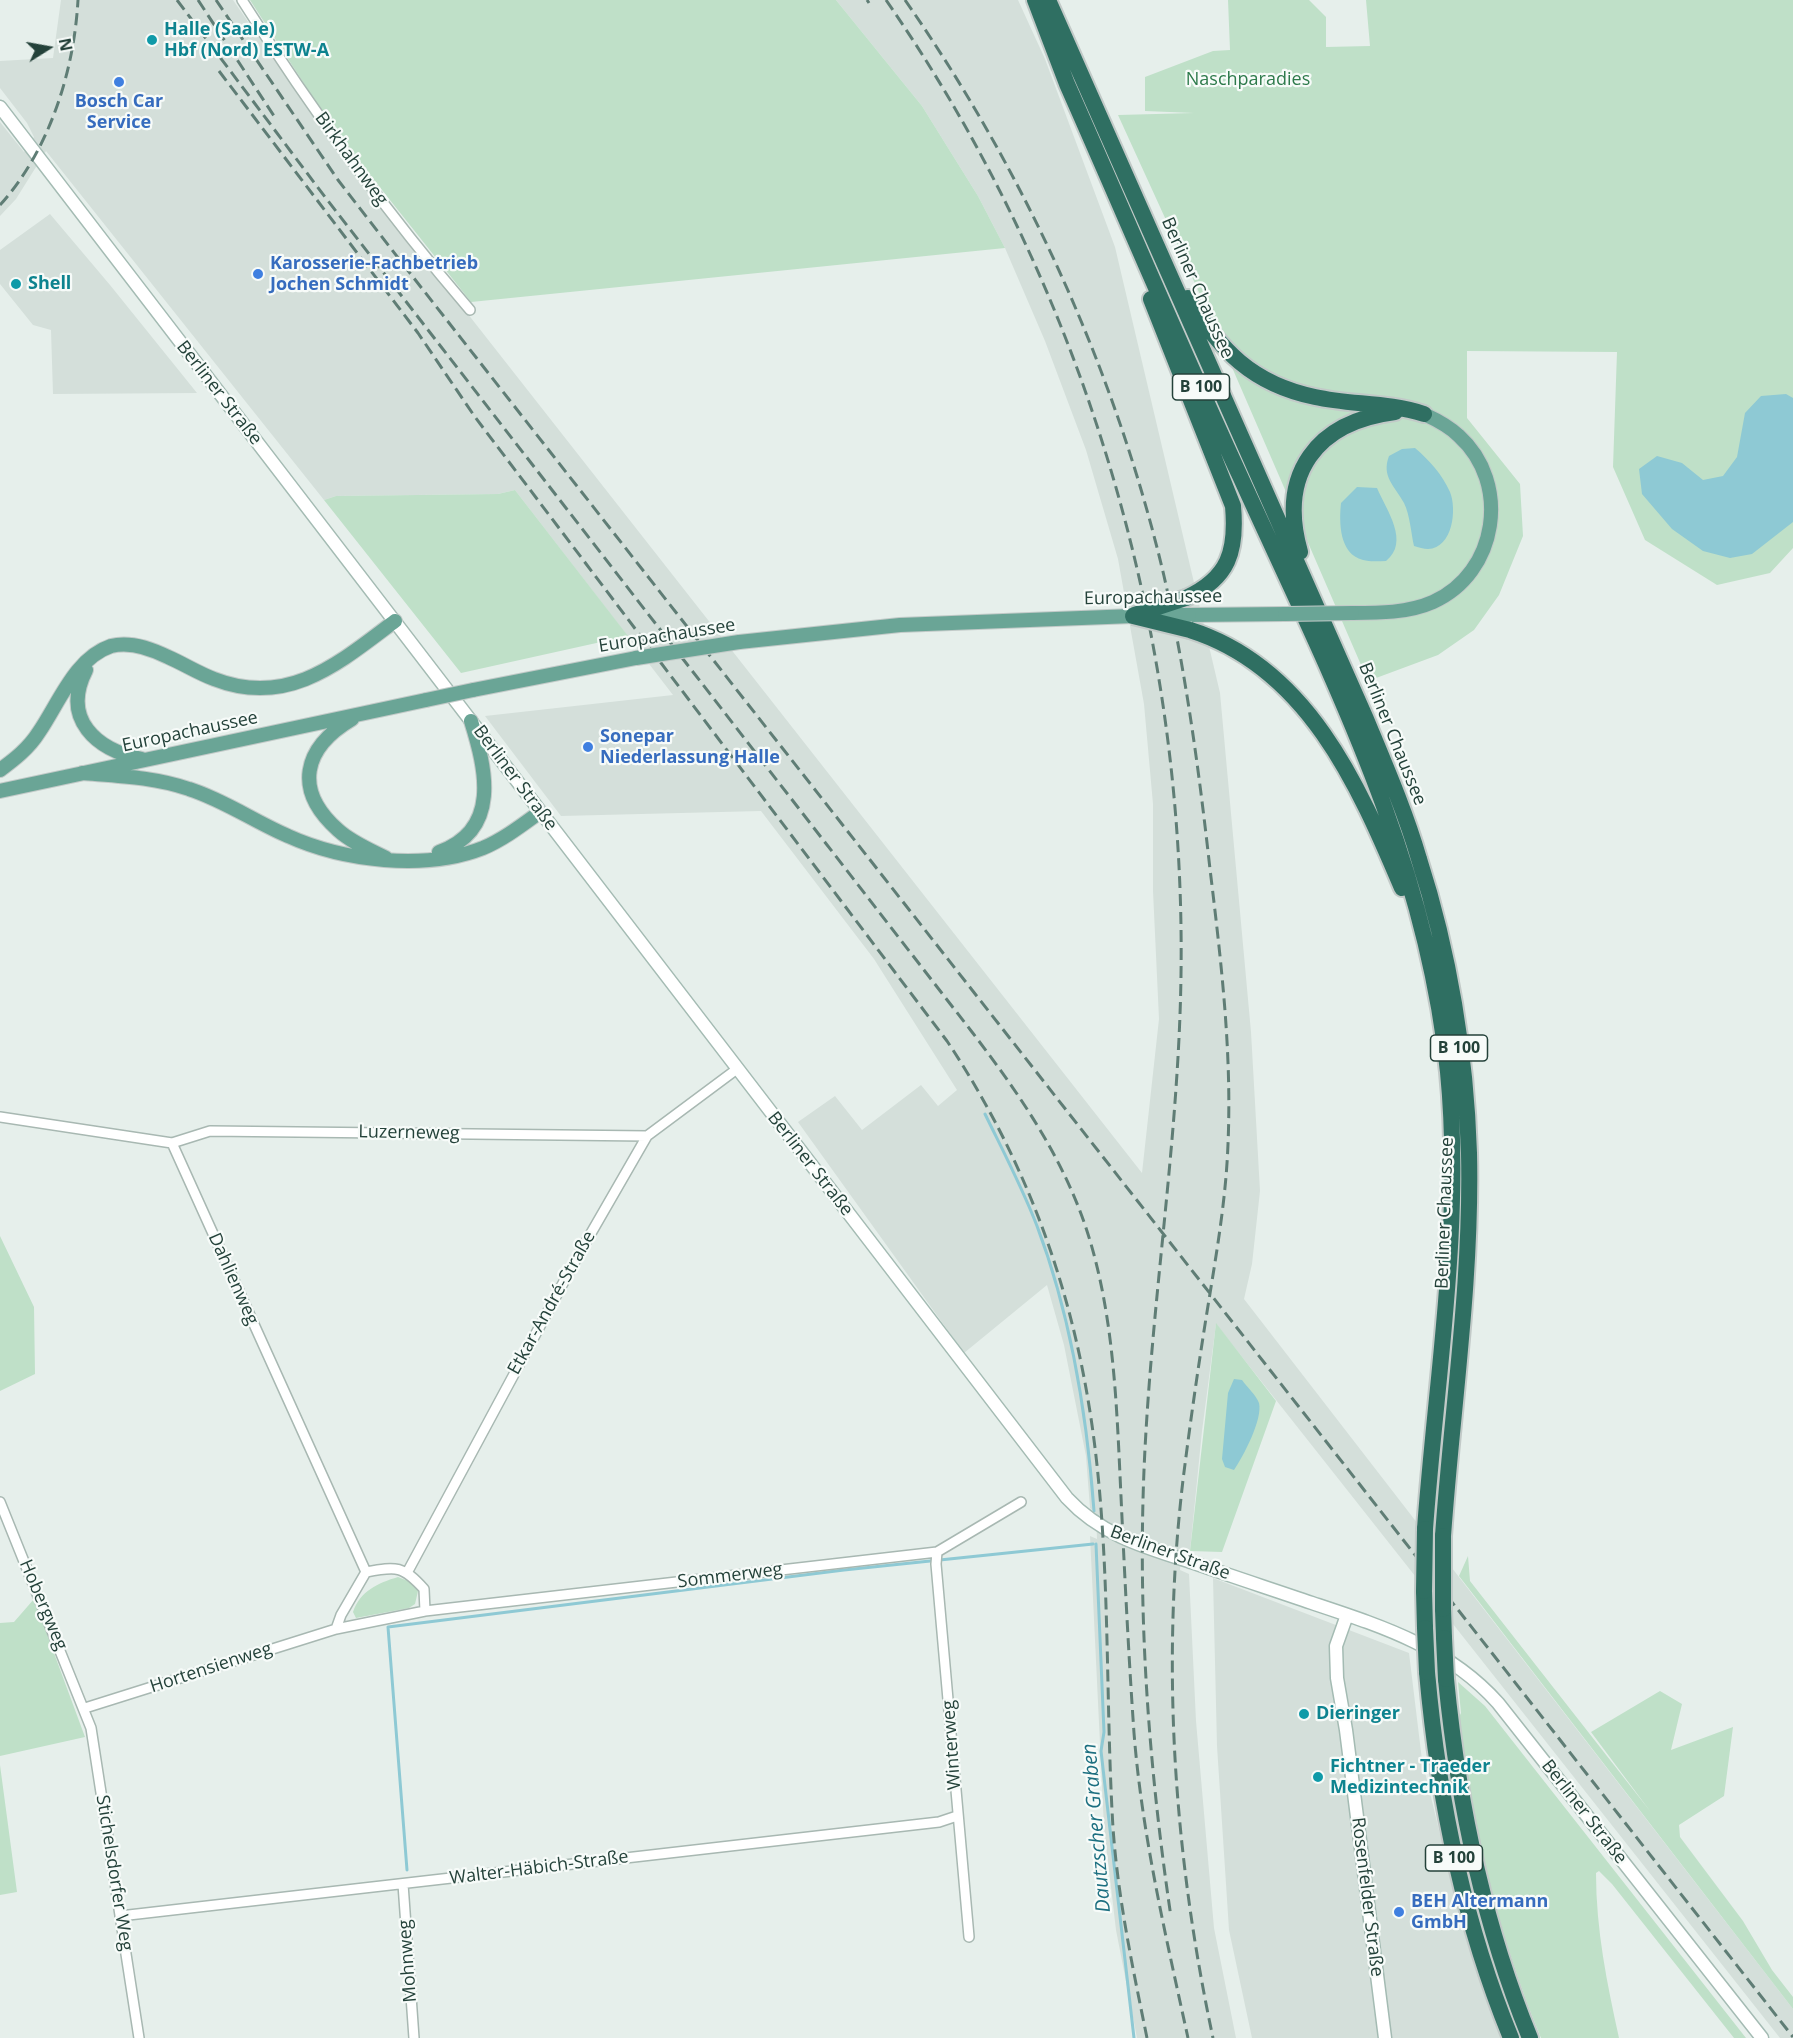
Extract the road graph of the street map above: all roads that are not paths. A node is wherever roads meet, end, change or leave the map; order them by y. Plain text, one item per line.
1 (242, 0) edge
2 (1035, 0) edge
3 (1048, 0) edge
4 (0, 107) edge
5 (1132, 231) junction
6 (1157, 248) junction
7 (470, 310) dead end
8 (1424, 414) junction
9 (1312, 593) junction
10 (1188, 614) junction
11 (1133, 616) junction
12 (395, 621) junction
13 (93, 655) junction
14 (362, 714) junction
15 (471, 721) junction
16 (147, 760) junction
17 (0, 770) edge
18 (82, 773) junction
19 (0, 791) edge
20 (540, 812) junction
21 (388, 859) junction
22 (419, 860) junction
23 (1425, 941) junction
24 (737, 1069) junction
25 (0, 1118) edge
26 (648, 1136) junction
27 (172, 1143) junction
28 (0, 1502) edge
29 (1022, 1502) dead end
30 (936, 1557) junction
31 (408, 1571) junction
32 (366, 1572) junction
33 (425, 1611) junction
34 (1347, 1615) junction
35 (336, 1629) junction
36 (85, 1708) junction
37 (957, 1816) junction
38 (403, 1884) junction
39 (120, 1916) junction
40 (969, 1938) dead end
41 (139, 2038) edge
42 (414, 2038) edge
43 (1385, 2038) edge
44 (1511, 2038) edge
45 (1530, 2038) edge
46 (1762, 2038) edge

1 - 7 street, Birkhahnweg
2 - 5 highway, Berliner Chaussee / B 100
3 - 6 highway, Berliner Chaussee / B 100
4 - 12 street, Berliner Straße
5 - 10 highway
5 - 23 highway, Berliner Chaussee / B 100
6 - 8 highway
6 - 9 highway, Berliner Chaussee / B 100
8 - 9 highway
8 - 10 main road, Europachaussee, bridge
9 - 45 highway, Berliner Chaussee / B 100, bridge
10 - 11 highway, bridge
10 - 11 highway, bridge
10 - 23 highway
11 - 14 main road, Europachaussee, bridge
12 - 13 main road
12 - 15 street, Berliner Straße
13 - 16 main road
13 - 17 main road
14 - 16 main road, Europachaussee
14 - 21 main road
15 - 20 street, Berliner Straße
15 - 22 main road
16 - 18 main road, Europachaussee
18 - 19 main road, Europachaussee
18 - 21 main road
20 - 22 main road
20 - 24 street, Berliner Straße
21 - 22 main road
23 - 44 highway, Berliner Chaussee / B 100, bridge
24 - 26 street, Etkar-André-Straße
24 - 34 street, Berliner Straße
25 - 27 street
26 - 27 street, Luzerneweg
26 - 31 street, Etkar-André-Straße
27 - 32 street, Dahlienweg
28 - 36 street, Hobergweg
29 - 30 street, Sommerweg
30 - 33 street, Sommerweg
30 - 37 street, Winterweg
31 - 32 street
31 - 33 street
32 - 35 street
33 - 35 street, Sommerweg
34 - 43 street, Rosenfelder Straße
34 - 46 street, Berliner Straße
35 - 36 street, Hortensienweg
36 - 39 street, Stichelsdorfer Weg
37 - 38 street, Walter-Häbich-Straße
37 - 40 street, Winterweg
38 - 39 street, Walter-Häbich-Straße
38 - 42 street, Mohnweg
39 - 41 street, Stichelsdorfer Weg

